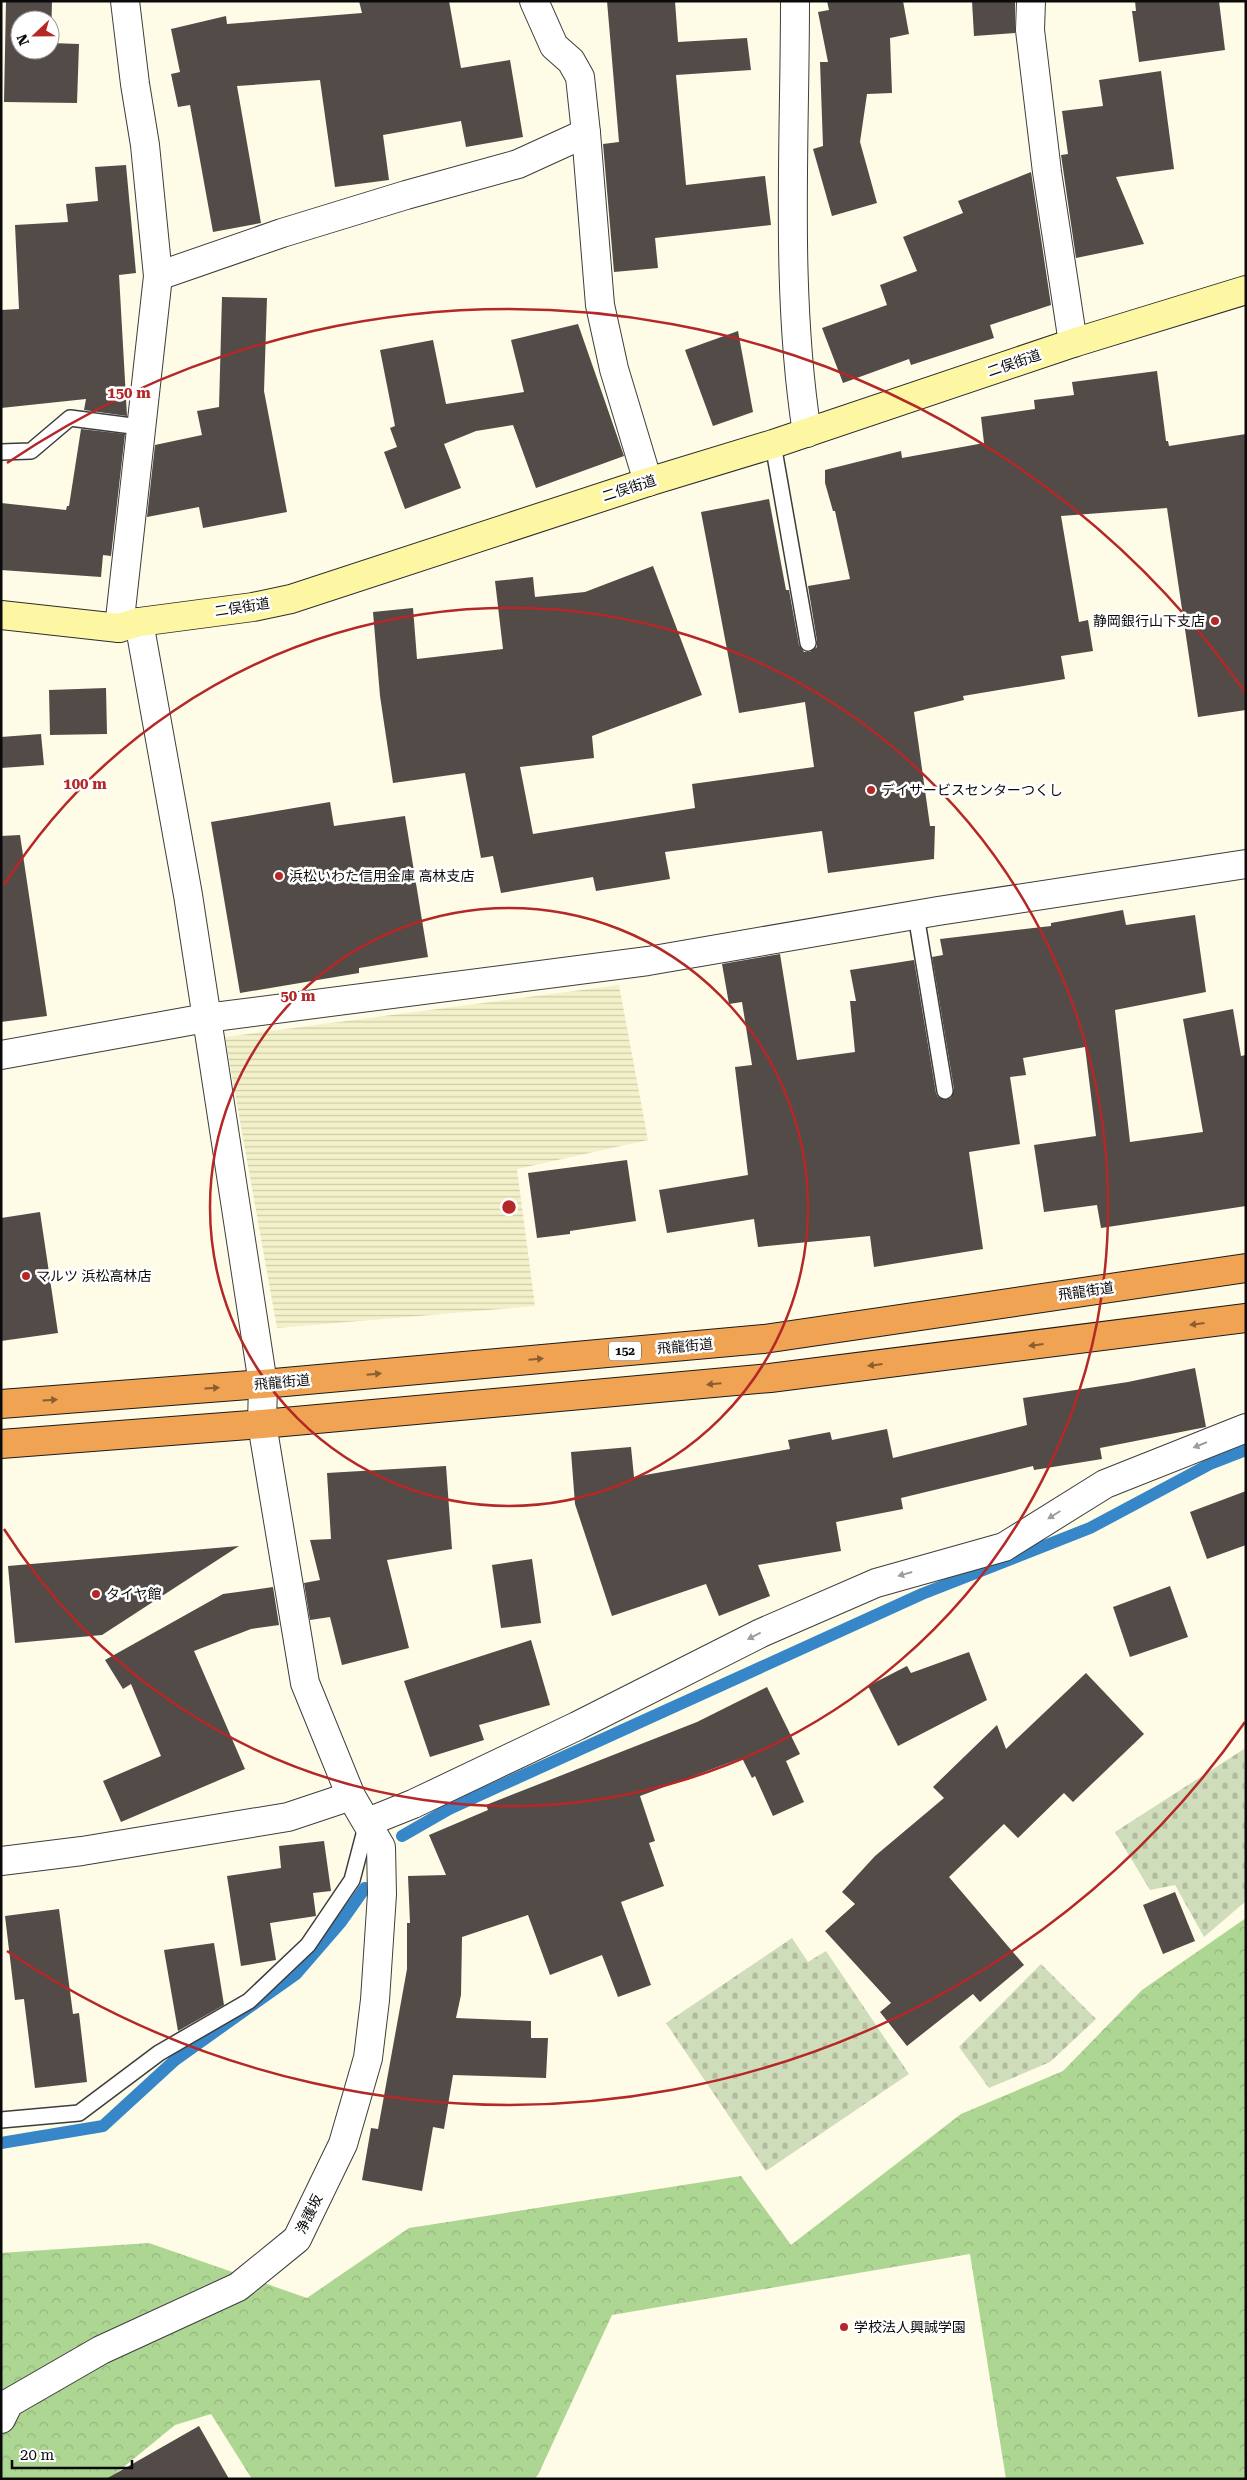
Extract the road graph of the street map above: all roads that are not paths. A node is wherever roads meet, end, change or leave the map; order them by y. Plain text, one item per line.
1 (125, 1) edge
2 (534, 1) edge
3 (795, 1) edge
4 (1031, 1) edge
5 (586, 133) junction
6 (158, 276) junction
7 (1246, 290) edge
8 (1073, 343) junction
9 (140, 427) junction
10 (808, 433) junction
11 (773, 444) junction
12 (1, 452) edge
13 (648, 482) junction
14 (1, 615) edge
15 (129, 625) junction
16 (808, 643) dead end
17 (1246, 864) edge
18 (916, 915) junction
19 (206, 1018) junction
20 (1, 1055) edge
21 (945, 1092) dead end
22 (1246, 1268) edge
23 (1246, 1318) edge
24 (263, 1384) junction
25 (1, 1404) edge
26 (262, 1424) junction
27 (1246, 1428) edge
28 (1, 1444) edge
29 (351, 1796) junction
30 (368, 1822) junction
31 (1, 1861) edge
32 (1, 2120) edge
33 (1, 2419) edge

1 - 6 street
2 - 5 street
3 - 10 street
4 - 8 street
5 - 6 street
5 - 13 street
6 - 9 street
7 - 8 street, 二俣街道
8 - 10 street, 二俣街道
9 - 12 lane
9 - 15 street
10 - 11 street, 二俣街道
11 - 13 street, 二俣街道
11 - 16 lane
13 - 15 street, 二俣街道
14 - 15 street, 二俣街道
15 - 19 street
17 - 18 street
18 - 19 street
18 - 21 lane
19 - 20 street
19 - 24 street
24 -> 22 highway, 飛龍街道 / 152
23 -> 26 highway
25 -> 24 highway, 飛龍街道 / 152
24 - 26 street
26 - 28 highway
26 - 29 street
27 -> 30 street
29 - 30 street
29 - 31 street
30 - 32 lane
30 - 33 street, 浄護坂

